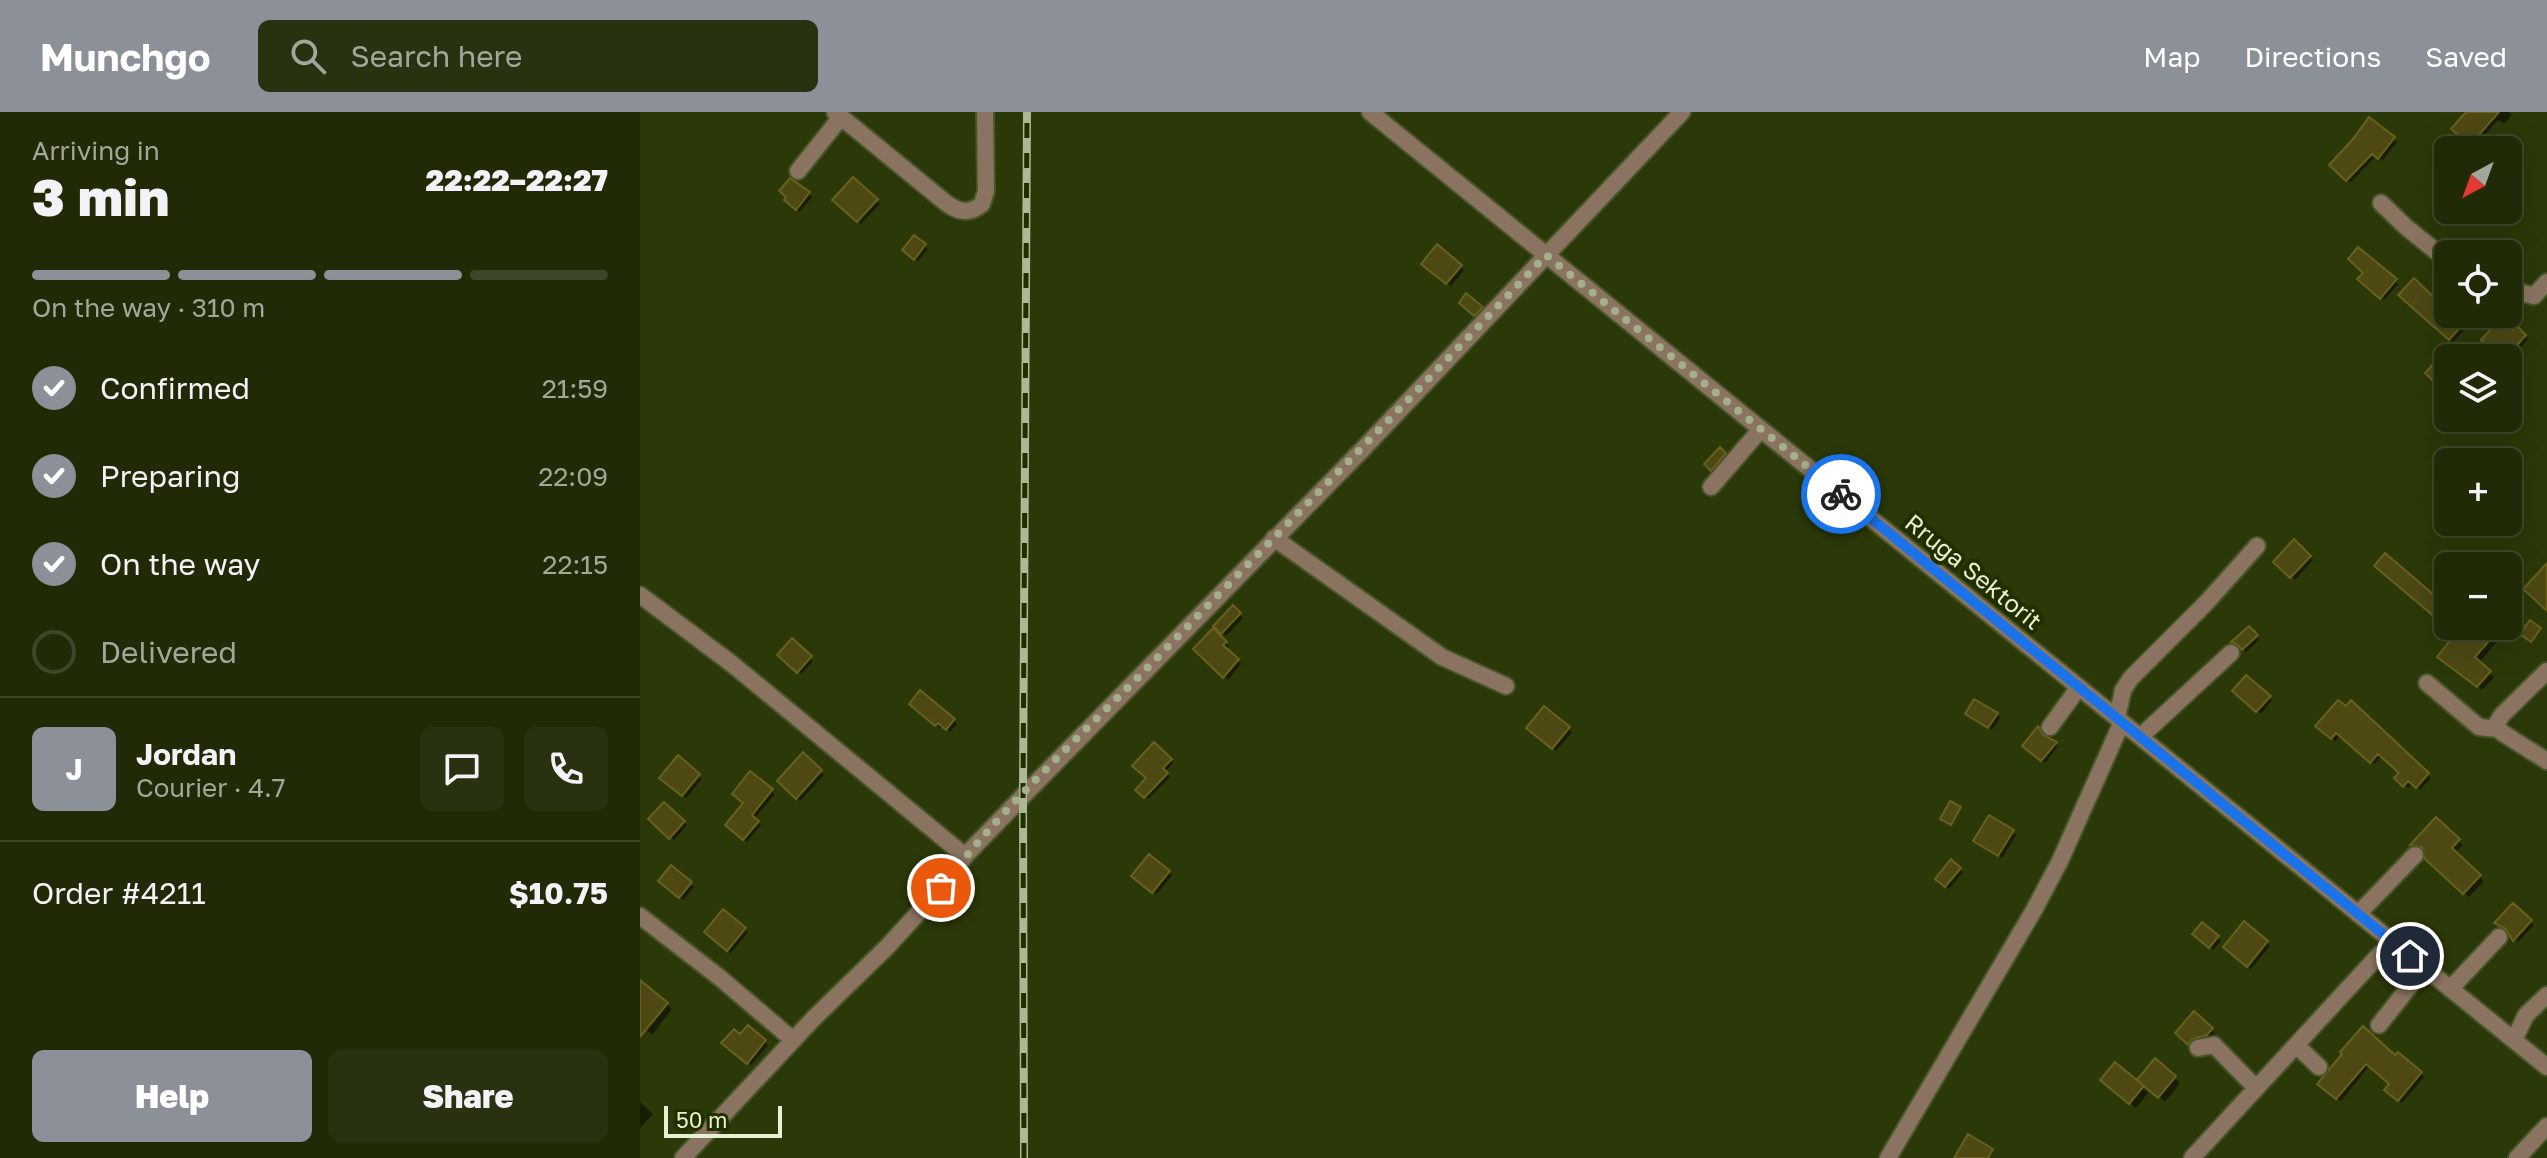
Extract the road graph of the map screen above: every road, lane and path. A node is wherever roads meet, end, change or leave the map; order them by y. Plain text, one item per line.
1 (985, 112) edge
2 (1370, 112) edge
3 (1682, 112) edge
4 (838, 114) edge
5 (798, 171) dead end
6 (2381, 203) dead end
7 (2434, 250) edge
8 (1546, 255) junction
9 (2547, 282) edge
10 (2522, 293) edge
11 (1761, 429) junction
12 (1711, 487) dead end
13 (1274, 538) junction
14 (2257, 546) dead end
15 (640, 595) edge
16 (2231, 653) dead end
17 (2547, 671) edge
18 (2427, 683) dead end
19 (1506, 686) dead end
20 (2079, 687) junction
21 (2120, 720) junction
22 (2049, 726) dead end
23 (2498, 729) junction
24 (2140, 737) junction
25 (2547, 761) edge
26 (2415, 855) dead end
27 (965, 856) junction
28 (2358, 914) junction
29 (640, 916) edge
30 (2499, 937) dead end
31 (2393, 942) junction
32 (2427, 970) junction
33 (2450, 989) junction
34 (2547, 995) edge
35 (2379, 1025) dead end
36 (793, 1040) junction
37 (2514, 1040) junction
38 (2296, 1045) junction
39 (2198, 1048) dead end
40 (2319, 1067) dead end
41 (2547, 1067) edge
42 (2256, 1088) junction
43 (2547, 1126) edge
44 (683, 1158) edge
45 (1888, 1158) edge
46 (2192, 1158) edge
47 (2517, 1158) edge

1 - 4 street
2 - 8 street, Rruga Sektorit
3 - 8 street
4 - 5 street
6 - 7 street
8 - 11 street, Rruga Sektorit
8 - 13 street
9 - 10 street
11 - 12 street
11 - 20 street, Rruga Sektorit
13 - 19 street
13 - 27 street
14 - 21 street
15 - 27 street
16 - 24 street
17 - 23 street
18 - 23 street
20 - 21 street, Rruga Sektorit
20 - 22 street
21 - 24 street, Rruga Sektorit
21 - 45 street
23 - 25 street
24 - 28 street, Rruga Sektorit
26 - 28 street
27 - 36 street
28 - 31 street, Rruga Sektorit
29 - 36 street
30 - 33 street
31 - 32 street, Rruga Sektorit
31 - 38 street
32 - 33 street, Rruga Sektorit
32 - 35 street
33 - 37 street, Rruga Sektorit
34 - 37 street
36 - 44 street
37 - 41 street, Rruga Sektorit
38 - 40 street
38 - 42 street
39 - 42 street
42 - 46 street
43 - 47 street

